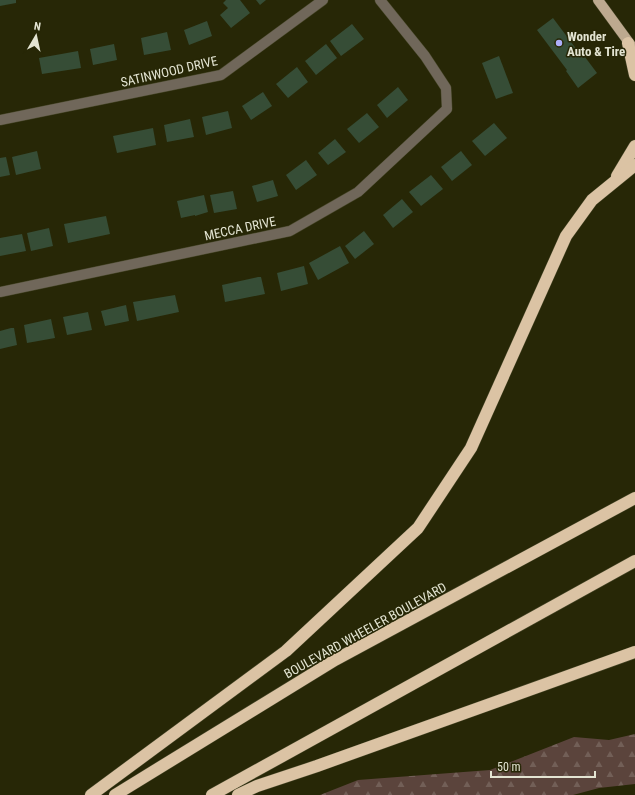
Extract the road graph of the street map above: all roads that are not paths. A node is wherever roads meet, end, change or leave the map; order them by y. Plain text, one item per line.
1 (323, 0) edge
2 (380, 0) edge
3 (598, 0) edge
4 (633, 47) edge
5 (635, 75) edge
6 (0, 120) edge
7 (635, 146) edge
8 (635, 165) edge
9 (612, 184) junction
10 (0, 292) edge
11 (635, 498) edge
12 (635, 561) edge
13 (635, 652) edge
14 (91, 795) edge
15 (115, 795) edge
16 (212, 795) edge
17 (238, 795) edge

1 - 6 street, SATINWOOD DRIVE
2 - 10 street, MECCA DRIVE
3 - 4 main road
4 - 5 highway
7 - 9 highway
8 - 9 highway
9 - 14 highway
11 - 15 highway, BOULEVARD WHEELER BOULEVARD
12 - 16 highway
13 - 17 highway

